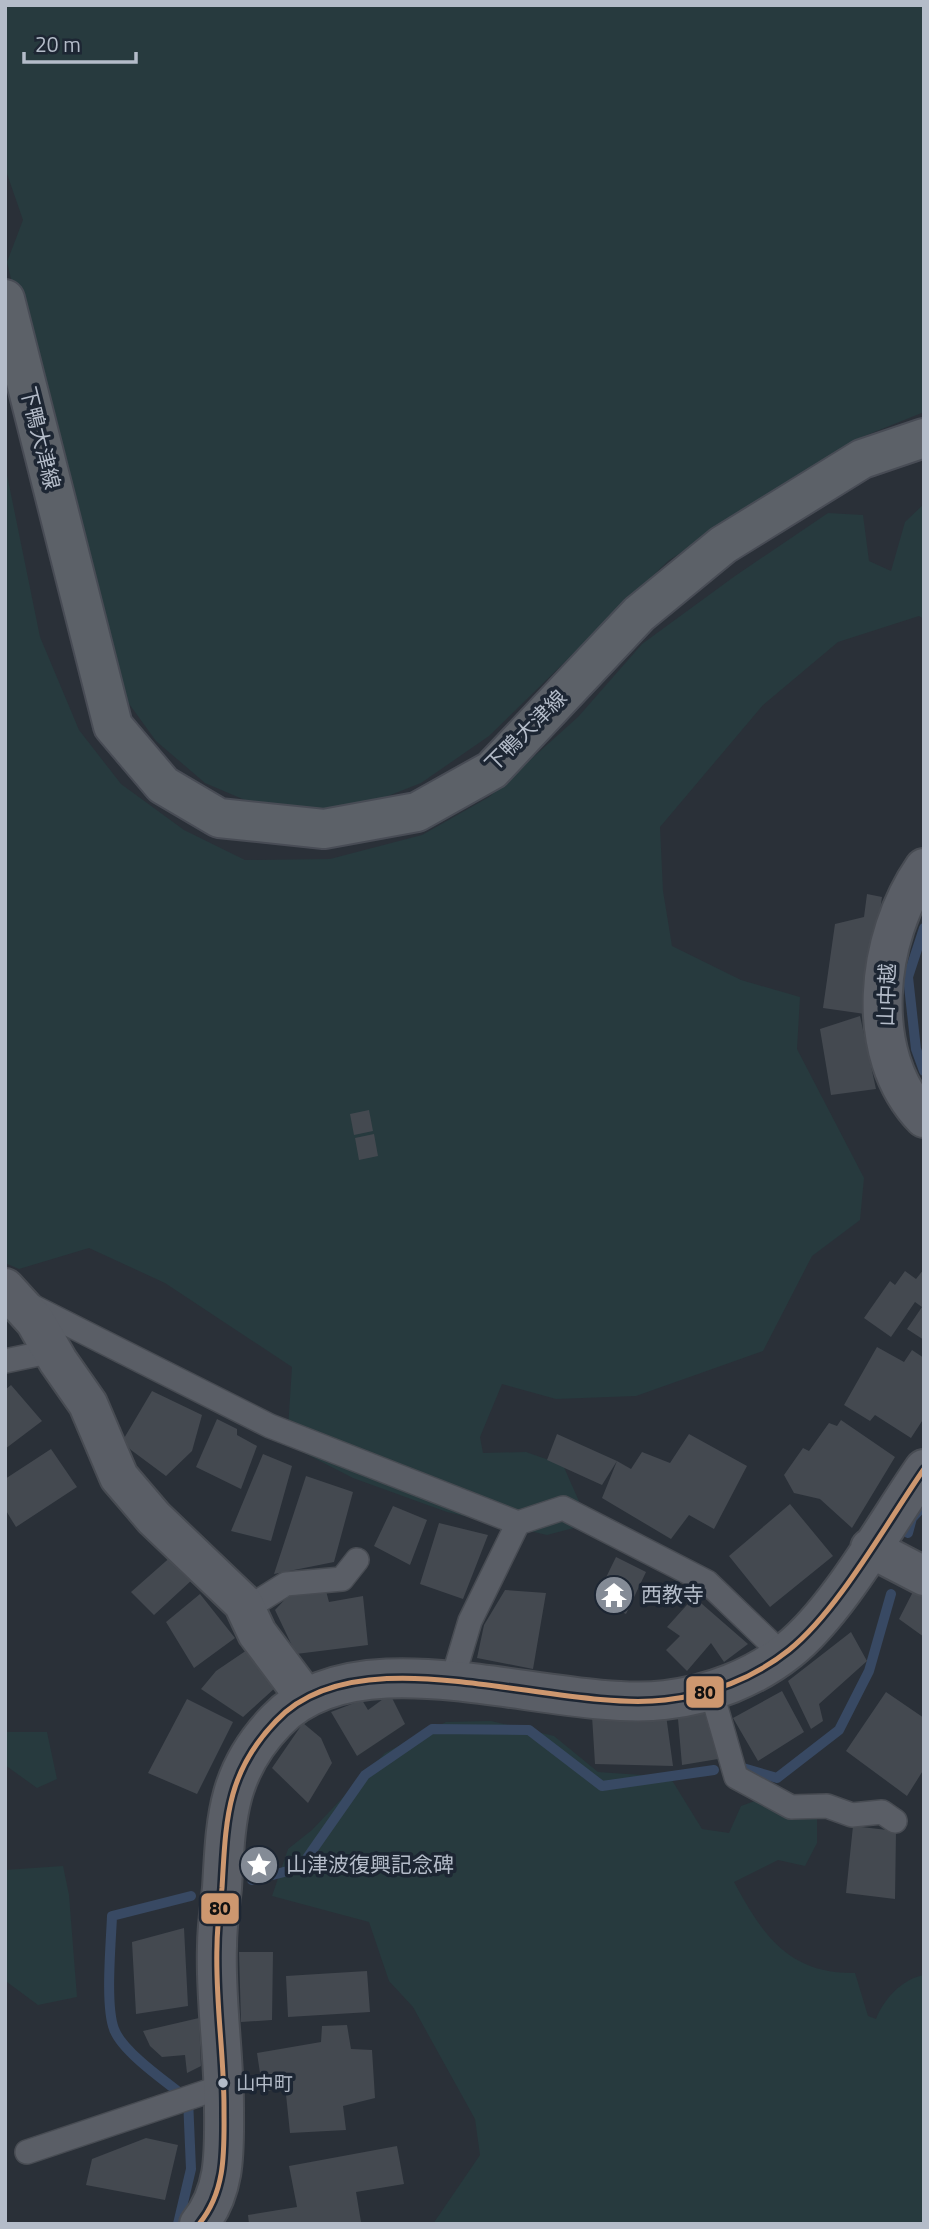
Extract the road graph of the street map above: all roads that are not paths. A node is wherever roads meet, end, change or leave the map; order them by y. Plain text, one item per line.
1 (5, 299) edge
2 (924, 438) edge
3 (924, 868) edge
4 (924, 1118) edge
5 (11, 1294) edge
6 (53, 1351) junction
7 (5, 1361) edge
8 (924, 1469) edge
9 (518, 1522) junction
10 (870, 1548) junction
11 (357, 1560) dead end
12 (924, 1576) edge
13 (246, 1609) junction
14 (782, 1654) junction
15 (452, 1681) junction
16 (710, 1690) junction
17 (305, 1698) junction
18 (895, 1821) dead end
19 (224, 2086) junction
20 (27, 2152) dead end
21 (198, 2224) edge

1 - 2 main road, 下鴨大津線
3 - 4 street, 山中越
5 - 6 street
5 - 9 lane
6 - 7 lane
6 - 13 street
8 - 10 street
9 - 14 lane
9 - 15 lane
10 - 12 street
10 - 14 street
11 - 13 lane
13 - 17 street
14 - 16 street
15 - 16 street
15 - 17 street
16 - 18 lane
17 - 19 street
19 - 20 lane
19 - 21 street

